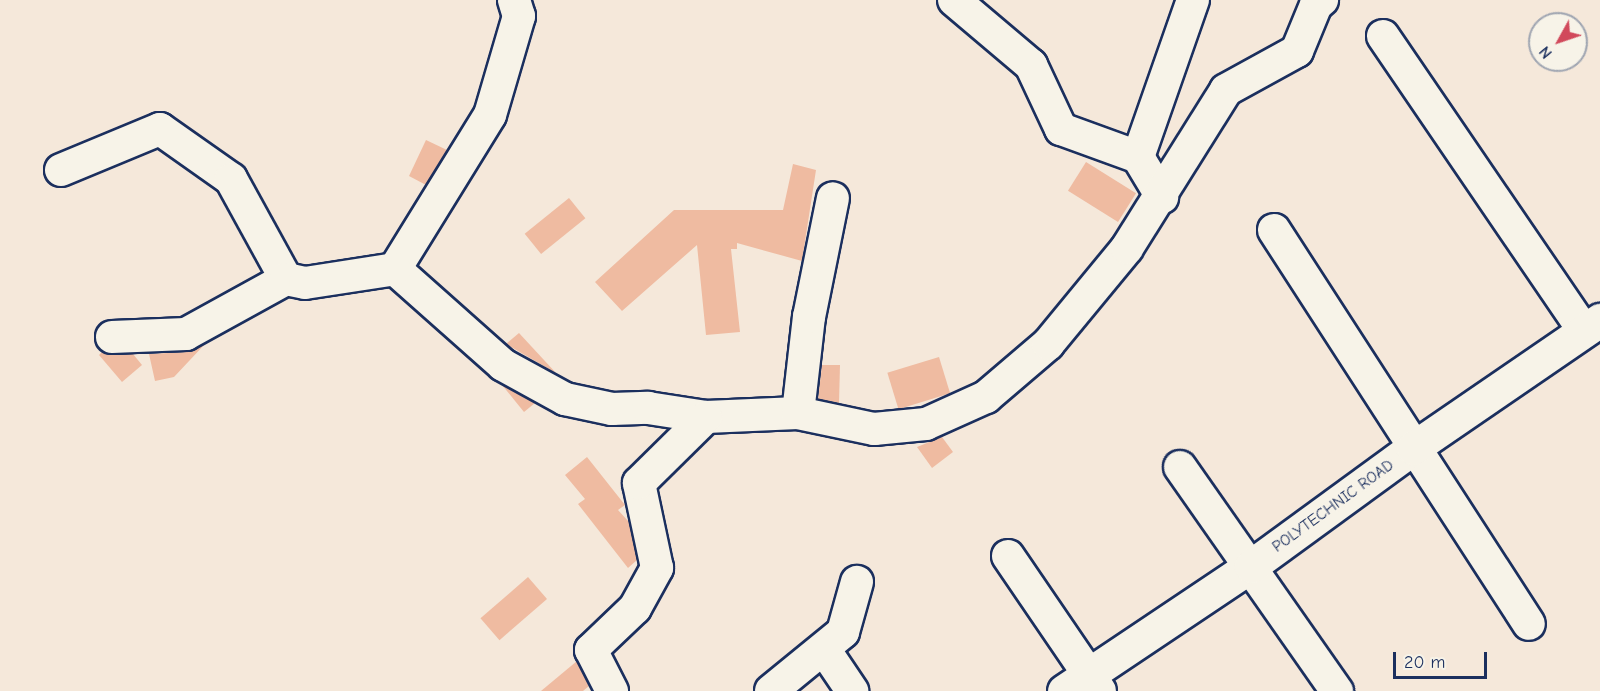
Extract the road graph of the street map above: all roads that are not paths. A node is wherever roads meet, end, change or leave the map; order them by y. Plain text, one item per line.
1 (514, 0) edge
2 (954, 0) edge
3 (1193, 0) edge
4 (1322, 0) edge
5 (1383, 36) dead end
6 (1138, 157) junction
7 (61, 170) dead end
8 (1162, 197) junction
9 (833, 198) dead end
10 (1274, 231) dead end
11 (395, 269) junction
12 (286, 279) junction
13 (1592, 326) edge
14 (112, 337) dead end
15 (798, 413) junction
16 (706, 417) junction
17 (1413, 448) junction
18 (1180, 467) dead end
19 (1008, 556) dead end
20 (1251, 566) junction
21 (857, 582) dead end
22 (1528, 624) dead end
23 (830, 658) dead end
24 (1084, 685) edge
25 (612, 691) edge
26 (771, 691) edge
27 (852, 691) edge
28 (1337, 691) edge

1 - 11 street
2 - 6 street
3 - 6 street
4 - 8 street
5 - 13 street
6 - 8 street
7 - 12 street
8 - 15 street
9 - 15 street
10 - 17 street
11 - 12 street
11 - 16 street
12 - 14 street
13 - 17 street, POLYTECHNIC ROAD
15 - 16 street
16 - 25 street
17 - 20 street, POLYTECHNIC ROAD
17 - 22 street
18 - 20 street
19 - 24 street
20 - 24 street, POLYTECHNIC ROAD
20 - 28 street
21 - 26 street
23 - 27 street

